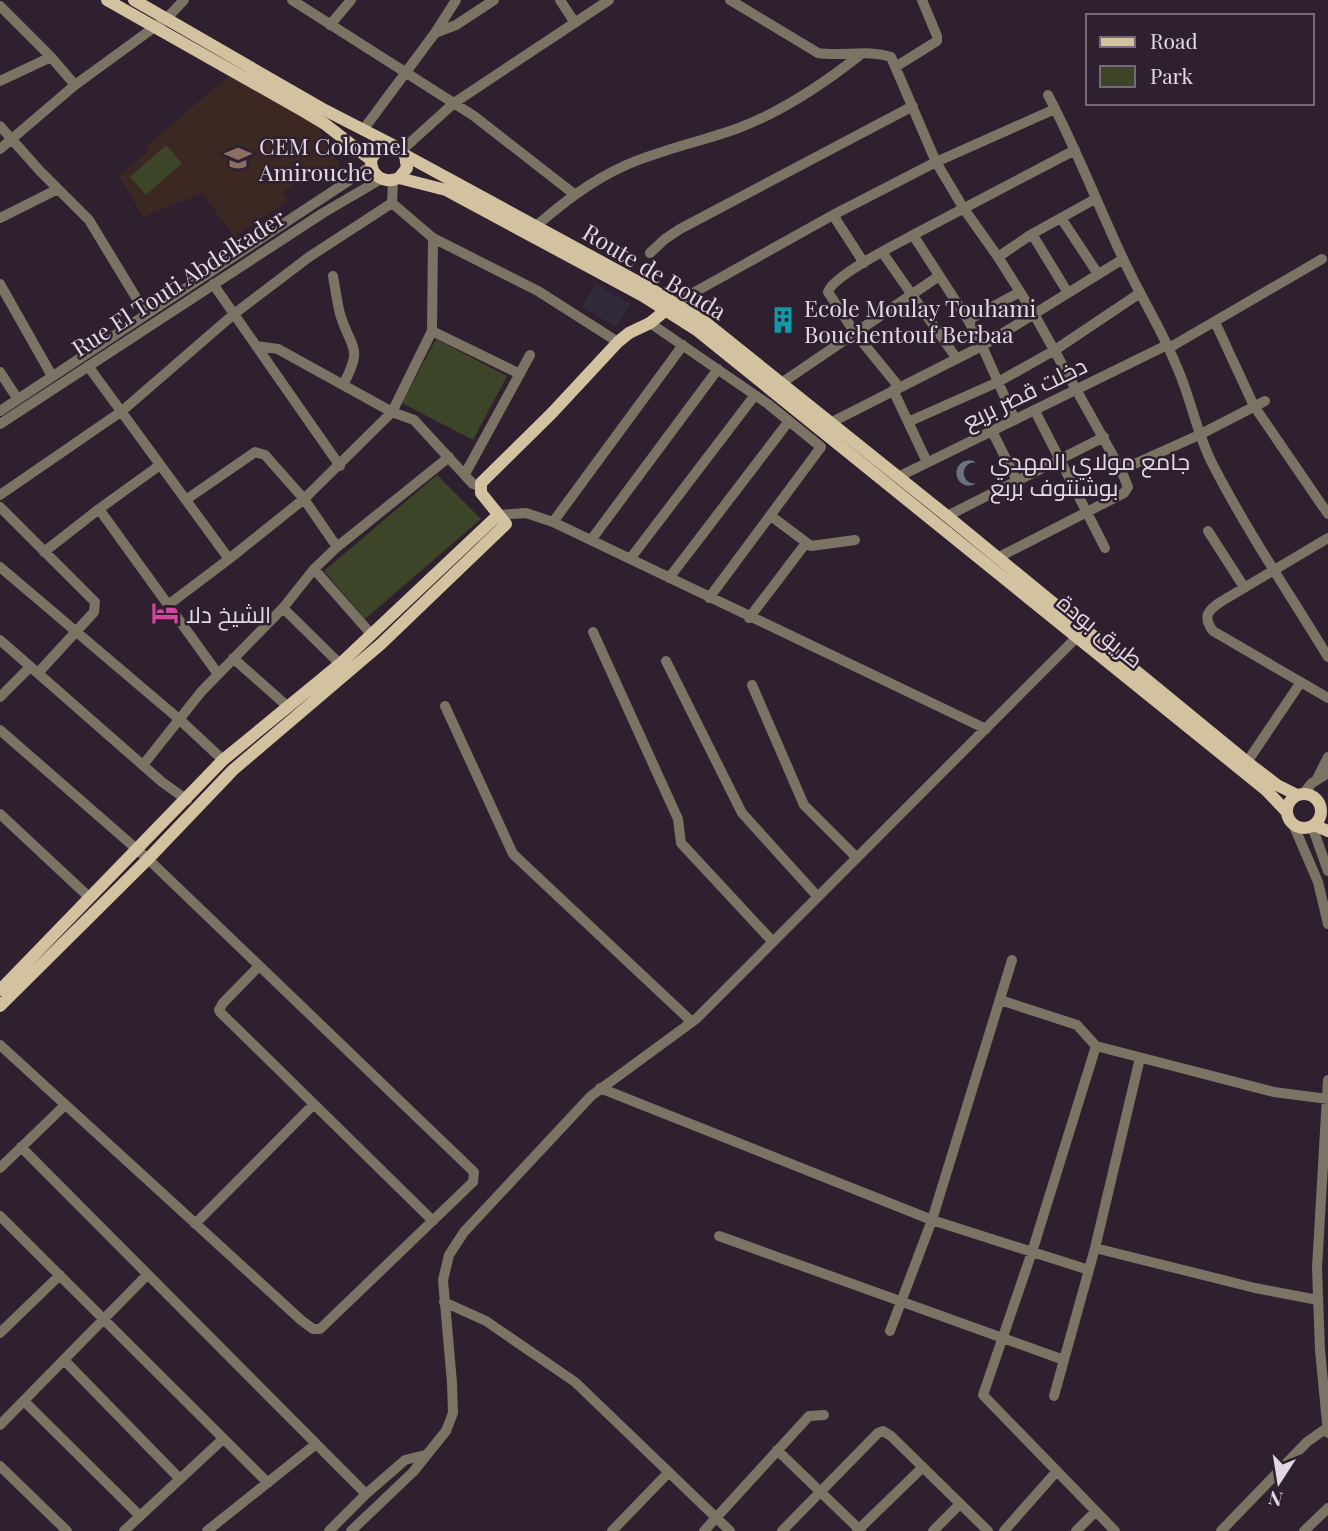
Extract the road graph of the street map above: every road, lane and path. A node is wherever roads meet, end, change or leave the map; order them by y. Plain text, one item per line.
1 (107, 0) edge
2 (134, 0) edge
3 (184, 0) edge
4 (292, 0) edge
5 (351, 0) edge
6 (456, 0) edge
7 (494, 0) edge
8 (560, 0) edge
9 (609, 0) edge
10 (730, 0) edge
11 (922, 0) edge
12 (0, 6) edge
13 (167, 18) junction
14 (575, 23) junction
15 (330, 25) junction
16 (156, 28) junction
17 (435, 33) junction
18 (860, 55) junction
19 (51, 57) junction
20 (897, 66) junction
21 (405, 71) junction
22 (0, 81) edge
23 (75, 85) junction
24 (1048, 95) dead end
25 (454, 103) junction
26 (912, 106) junction
27 (1055, 109) junction
28 (0, 126) edge
29 (363, 130) junction
30 (10, 139) junction
31 (0, 149) edge
32 (401, 150) junction
33 (1075, 150) junction
34 (936, 162) junction
35 (371, 163) junction
36 (391, 180) junction
37 (58, 188) junction
38 (574, 194) junction
39 (1095, 199) junction
40 (392, 203) junction
41 (964, 209) junction
42 (833, 215) junction
43 (0, 218) edge
44 (1061, 218) junction
45 (536, 226) junction
46 (1032, 234) junction
47 (913, 235) junction
48 (433, 237) junction
49 (882, 252) junction
50 (650, 253) dead end
51 (998, 257) junction
52 (1322, 258) dead end
53 (1123, 259) junction
54 (864, 263) junction
55 (1098, 274) junction
56 (332, 276) dead end
57 (939, 276) junction
58 (0, 284) edge
59 (213, 284) junction
60 (1020, 292) junction
61 (1068, 293) junction
62 (1140, 293) junction
63 (911, 295) junction
64 (671, 306) junction
65 (146, 314) junction
66 (234, 314) junction
67 (1034, 314) junction
68 (968, 320) junction
69 (1215, 322) junction
70 (650, 323) junction
71 (432, 331) junction
72 (855, 333) junction
73 (618, 342) junction
74 (683, 345) junction
75 (256, 346) junction
76 (982, 346) junction
77 (1168, 346) junction
78 (1055, 350) junction
79 (530, 355) dead end
80 (957, 359) junction
81 (88, 366) junction
82 (718, 369) junction
83 (0, 372) edge
84 (520, 374) junction
85 (52, 376) junction
86 (998, 382) junction
87 (780, 384) junction
88 (343, 385) junction
89 (896, 389) junction
90 (1078, 390) junction
91 (755, 395) junction
92 (17, 398) junction
93 (1259, 403) junction
94 (0, 411) edge
95 (122, 411) junction
96 (1035, 411) junction
97 (391, 412) junction
98 (1015, 420) junction
99 (789, 421) junction
100 (908, 422) junction
101 (830, 423) junction
102 (0, 424) edge
103 (992, 431) junction
104 (1199, 435) junction
105 (1104, 437) junction
106 (449, 457) junction
107 (1060, 459) junction
108 (927, 462) junction
109 (160, 465) junction
110 (340, 466) junction
111 (1121, 470) junction
112 (465, 474) junction
113 (898, 477) junction
114 (1017, 481) junction
115 (886, 484) joint
116 (480, 486) junction
117 (0, 495) edge
118 (187, 499) junction
119 (304, 499) junction
120 (0, 507) edge
121 (99, 509) junction
122 (1086, 511) junction
123 (1328, 514) edge
124 (771, 516) junction
125 (947, 516) junction
126 (502, 519) junction
127 (553, 522) junction
128 (1208, 531) dead end
129 (1328, 538) edge
130 (591, 540) junction
131 (855, 540) dead end
132 (806, 543) junction
133 (337, 547) junction
134 (1105, 548) dead end
135 (44, 552) junction
136 (997, 558) junction
137 (229, 559) junction
138 (630, 559) junction
139 (0, 567) edge
140 (314, 569) junction
141 (1275, 570) junction
142 (669, 578) junction
143 (1244, 587) junction
144 (709, 598) junction
145 (168, 605) junction
146 (283, 608) junction
147 (749, 618) junction
148 (76, 631) junction
149 (593, 632) dead end
150 (372, 635) junction
151 (1077, 638) junction
152 (0, 640) edge
153 (1328, 657) edge
154 (233, 658) junction
155 (666, 661) dead end
156 (340, 664) junction
157 (34, 670) junction
158 (218, 674) junction
159 (1301, 682) junction
160 (752, 685) dead end
161 (1146, 686) junction
162 (0, 697) edge
163 (1328, 698) edge
164 (288, 706) junction
165 (444, 706) dead end
166 (179, 719) junction
167 (986, 729) junction
168 (0, 730) edge
169 (1328, 757) edge
170 (223, 760) junction
171 (1247, 762) junction
172 (143, 765) junction
173 (1328, 773) edge
174 (1316, 780) junction
175 (1300, 795) junction
176 (187, 800) junction
177 (1287, 811) junction
178 (0, 814) edge
179 (1324, 815) edge
180 (1293, 824) junction
181 (1313, 825) junction
182 (1328, 831) edge
183 (137, 850) junction
184 (857, 858) junction
185 (148, 859) junction
186 (1328, 871) edge
187 (818, 897) junction
188 (90, 898) junction
189 (1328, 924) edge
190 (773, 942) junction
191 (1012, 960) dead end
192 (259, 966) junction
193 (0, 990) edge
194 (1000, 1000) junction
195 (0, 1006) edge
196 (692, 1022) junction
197 (0, 1045) edge
198 (1096, 1046) junction
199 (1140, 1058) junction
200 (1328, 1080) edge
201 (600, 1088) junction
202 (1327, 1099) edge
203 (314, 1104) junction
204 (65, 1105) junction
205 (21, 1147) junction
206 (0, 1168) edge
207 (0, 1216) edge
208 (932, 1220) junction
209 (433, 1221) junction
210 (195, 1224) junction
211 (719, 1236) dead end
212 (1095, 1248) junction
213 (1032, 1252) junction
214 (1089, 1270) junction
215 (60, 1275) junction
216 (147, 1275) junction
217 (1318, 1300) junction
218 (901, 1301) junction
219 (444, 1302) junction
220 (104, 1318) junction
221 (890, 1331) dead end
222 (0, 1333) edge
223 (1002, 1337) junction
224 (64, 1360) junction
225 (1064, 1360) junction
226 (1054, 1396) dead end
227 (24, 1401) junction
228 (824, 1415) dead end
229 (0, 1425) edge
230 (1327, 1429) edge
231 (223, 1439) junction
232 (316, 1444) junction
233 (777, 1450) junction
234 (425, 1455) junction
235 (0, 1466) edge
236 (923, 1467) junction
237 (1057, 1471) junction
238 (669, 1472) junction
239 (180, 1479) junction
240 (268, 1483) junction
241 (821, 1492) junction
242 (366, 1494) junction
243 (960, 1504) junction
244 (1328, 1508) edge
245 (1096, 1511) junction
246 (140, 1516) junction
247 (716, 1518) junction
248 (859, 1530) edge
249 (67, 1531) edge
250 (124, 1531) edge
251 (208, 1531) edge
252 (329, 1531) edge
253 (351, 1531) edge
254 (612, 1531) edge
255 (704, 1531) edge
256 (730, 1531) edge
257 (782, 1531) edge
258 (933, 1531) edge
259 (988, 1531) edge
260 (1004, 1531) edge
261 (1076, 1531) edge
262 (1115, 1531) edge
263 (1221, 1531) edge
264 (1304, 1531) edge

1 - 16 main road
2 - 13 main road, Route de Bouda
3 - 13 street
4 - 15 street
5 - 15 street
6 - 17 street
7 - 17 street
8 - 14 street
9 - 14 street
10 - 18 street
11 - 20 street
12 - 19 street
13 - 16 street
13 - 29 main road, Route de Bouda
14 - 25 street
15 - 21 street
16 - 23 street
16 - 35 main road
17 - 21 street
18 - 20 street
18 - 38 street
19 - 22 street
19 - 23 street
20 - 26 street
21 - 25 street
21 - 29 street
23 - 30 street
24 - 27 street
25 - 32 street
25 - 38 street
26 - 34 street
26 - 50 street
27 - 33 street
27 - 34 street
28 - 30 street
29 - 32 main road, Route de Bouda
30 - 31 street
30 - 37 street
32 - 35 main road
32 - 36 main road
32 - 45 main road, Route de Bouda
33 - 39 street
33 - 41 street
34 - 41 street
34 - 42 street
35 - 36 main road
35 - 65 street, Rue El Touti Abdelkader
36 - 40 street
36 - 59 street, Rue El Touti Abdelkader
36 - 64 main road, Route de Bouda
37 - 43 street
37 - 65 street
38 - 45 street
39 - 44 street
39 - 53 street
40 - 48 street
40 - 66 street
41 - 47 street
41 - 51 street
42 - 54 street
42 - 64 street
44 - 46 street
44 - 55 street
45 - 64 main road, Route de Bouda
46 - 51 street
46 - 61 street
47 - 49 street
47 - 57 street
48 - 71 street
48 - 73 street
49 - 54 street
49 - 63 street
51 - 60 street
52 - 69 street, دخلت قصر بربع
53 - 55 street
53 - 62 street
54 - 72 street
55 - 61 street
56 - 88 street
57 - 63 street
57 - 68 street
58 - 85 street
59 - 66 street
59 - 81 street, Rue El Touti Abdelkader
60 - 67 street
60 - 68 street
61 - 67 street
62 - 77 street
62 - 78 street
63 - 72 street
63 - 80 street
64 - 70 main road
64 - 87 main road, Route de Bouda
64 - 115 main road, Route de Bouda
65 - 85 street, Rue El Touti Abdelkader
66 - 75 street
66 - 95 street
67 - 76 street
67 - 78 street
68 - 76 street
69 - 77 street, دخلت قصر بربع
69 - 93 street
70 - 73 main road
70 - 74 street
71 - 84 street
71 - 97 street
72 - 87 street
72 - 89 street
73 - 116 main road
74 - 82 street
74 - 127 street
75 - 88 street
75 - 110 street
76 - 80 street
76 - 86 street
77 - 90 street, دخلت قصر بربع
77 - 104 street
78 - 86 street
78 - 90 street
79 - 84 street
80 - 89 street
81 - 95 street
81 - 102 street, Rue El Touti Abdelkader
82 - 91 street
82 - 130 street
83 - 92 street
84 - 112 street
85 - 92 street, Rue El Touti Abdelkader
86 - 98 street
86 - 100 street
87 - 101 main road, Route de Bouda
88 - 97 street
89 - 100 street
89 - 101 street
90 - 96 street, دخلت قصر بربع
90 - 105 street
91 - 99 street
91 - 138 street
92 - 94 street, Rue El Touti Abdelkader
93 - 104 street
93 - 123 street
95 - 109 street
95 - 117 street
96 - 98 street, دخلت قصر بربع
96 - 107 street
97 - 106 street
97 - 110 street
98 - 103 street, دخلت قصر بربع
99 - 124 street
99 - 142 street
100 - 108 street
101 - 113 main road, Route de Bouda
103 - 108 street, دخلت قصر بربع
103 - 114 street
104 - 111 street
104 - 141 street
105 - 107 street
105 - 111 street
106 - 112 street
106 - 133 street
107 - 114 street
107 - 122 street
108 - 113 street, دخلت قصر بربع
109 - 118 street
109 - 121 street
110 - 119 street
111 - 122 street
112 - 116 street
113 - 125 main road, طريق بودة
114 - 125 street
115 - 151 main road, طريق بودة
116 - 126 main road
118 - 119 street
118 - 137 street
119 - 133 street
119 - 137 street
120 - 135 street
121 - 135 street
121 - 145 street
122 - 134 street
122 - 136 street
124 - 132 street
124 - 144 street
125 - 136 main road, طريق بودة
126 - 127 street
126 - 150 main road
126 - 185 main road
127 - 130 street
128 - 143 street
129 - 141 street
130 - 138 street
131 - 132 street
132 - 147 street
133 - 140 street
135 - 148 street
136 - 161 main road, طريق بودة
137 - 145 street
138 - 142 street
139 - 148 street
140 - 146 street
140 - 150 street
141 - 143 street
141 - 153 street
142 - 144 street
143 - 159 street
144 - 147 street
145 - 158 street
146 - 154 street
146 - 156 street
147 - 167 street
148 - 157 street
148 - 166 street
149 - 190 street
150 - 156 main road
151 - 161 main road, طريق بودة
151 - 167 street
152 - 157 street
154 - 158 street
154 - 164 street
155 - 187 street
156 - 164 main road
157 - 162 street
157 - 172 street
158 - 166 street
159 - 163 street
159 - 171 street
160 - 184 street
161 - 171 main road, طريق بودة
161 - 177 main road, طريق بودة
164 - 170 main road
165 - 196 street
166 - 170 street
166 - 172 street
167 - 184 street
168 - 183 street
169 - 174 street
170 - 176 main road
171 - 175 main road, طريق بودة
172 - 176 street
173 - 174 street
174 - 175 street
175 - 177 main road
175 - 179 main road
176 - 183 main road
177 - 180 main road
178 - 188 street
179 - 181 main road
180 - 181 main road
180 - 189 street
181 - 182 main road
181 - 186 street
183 - 185 street
183 - 188 main road
184 - 187 street
185 - 192 street
185 - 195 main road
187 - 190 street
188 - 193 main road
190 - 196 street
191 - 194 street
192 - 203 street
192 - 209 street
194 - 198 street
194 - 208 street
196 - 201 street
197 - 204 street
198 - 199 street
198 - 213 street
199 - 202 street
199 - 212 street
200 - 202 street
201 - 208 street
201 - 219 street
202 - 217 street
203 - 209 street
203 - 210 street
204 - 205 street
204 - 210 street
205 - 206 street
205 - 216 street
207 - 215 street
208 - 213 street
208 - 218 street
209 - 210 street
211 - 218 street
212 - 214 street
212 - 217 street
213 - 214 street
213 - 223 street
214 - 225 street
215 - 220 street
215 - 222 street
216 - 220 street
216 - 232 street
217 - 230 street
218 - 221 street
218 - 223 street
219 - 234 street
219 - 238 street
220 - 224 street
220 - 231 street
223 - 225 street
223 - 237 street
224 - 227 street
224 - 239 street
225 - 226 street
227 - 229 street
227 - 246 street
228 - 233 street
230 - 263 street
231 - 239 street
231 - 240 street
232 - 240 street
232 - 242 street
233 - 241 street
233 - 247 street
234 - 242 street
234 - 253 street
235 - 249 street
236 - 241 street
236 - 243 street
236 - 248 street
237 - 245 street
237 - 260 street
238 - 247 street
238 - 254 street
239 - 246 street
240 - 251 street
241 - 248 street
241 - 257 street
242 - 252 street
243 - 258 street
243 - 259 street
244 - 264 street
245 - 261 street
245 - 262 street
246 - 250 street
247 - 255 street
247 - 256 street

